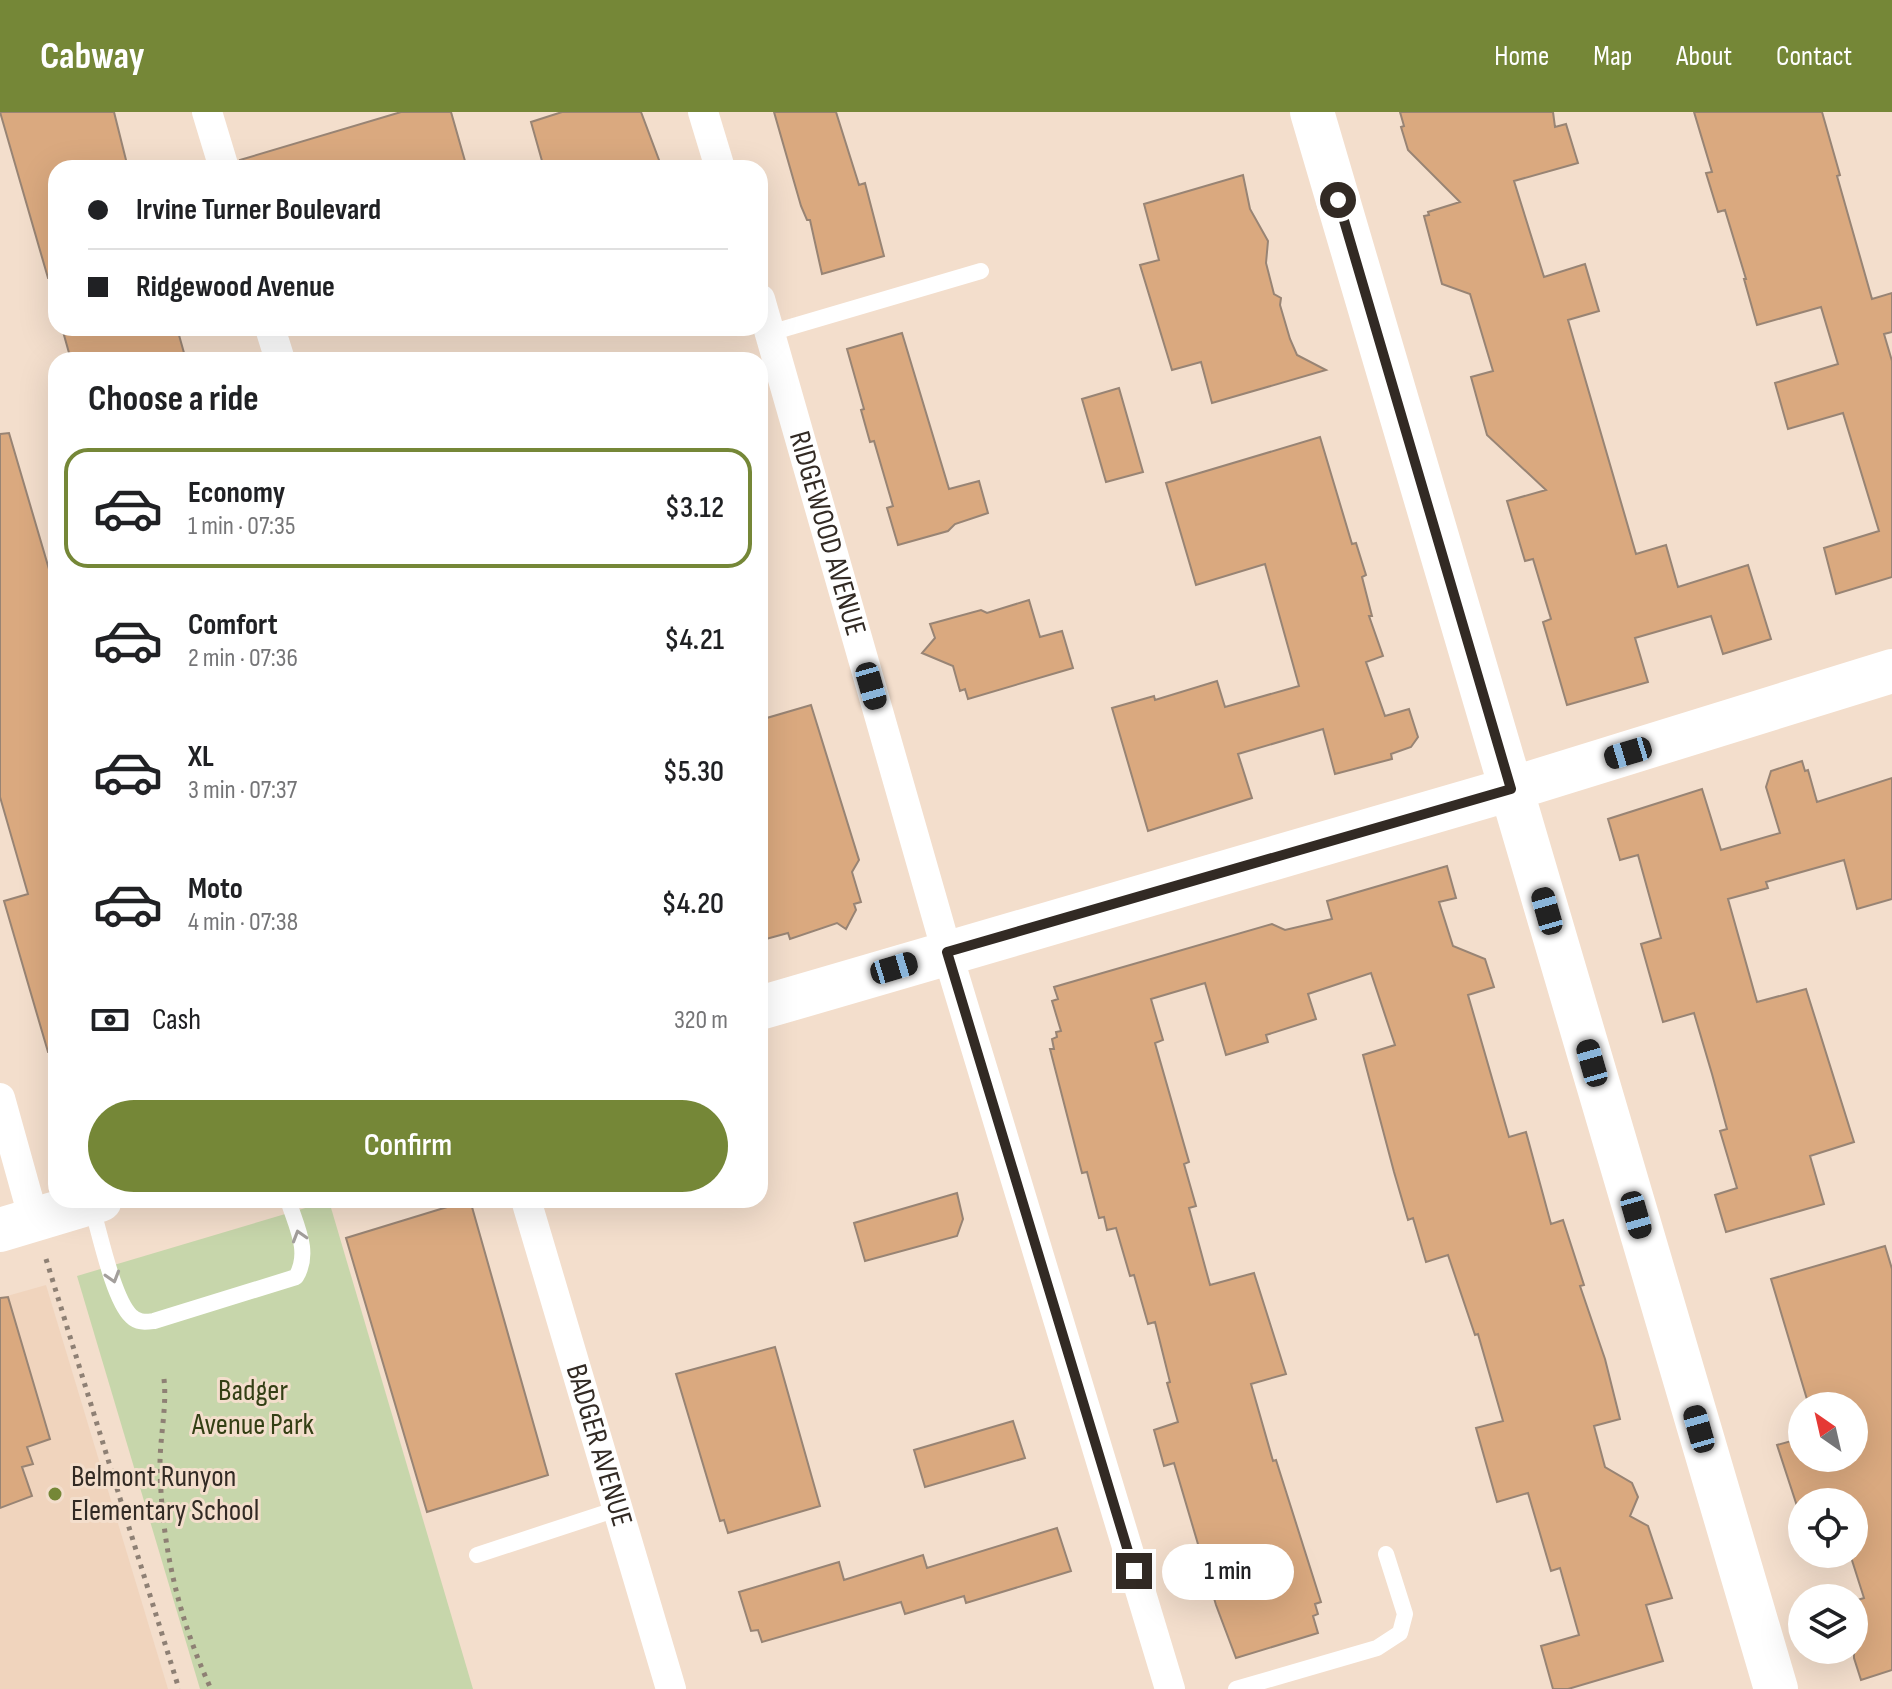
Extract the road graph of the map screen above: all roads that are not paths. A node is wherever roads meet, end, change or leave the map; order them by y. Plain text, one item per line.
1 (207, 112) edge
2 (703, 112) edge
3 (1312, 112) edge
4 (222, 160) edge
5 (718, 160) edge
6 (981, 271) dead end
7 (768, 326) edge
8 (770, 333) junction
9 (1892, 671) edge
10 (1511, 789) junction
11 (947, 952) junction
12 (768, 1006) edge
13 (0, 1098) edge
14 (75, 1208) edge
15 (97, 1208) edge
16 (291, 1208) edge
17 (528, 1208) edge
18 (17, 1225) edge
19 (617, 1509) junction
20 (1386, 1554) dead end
21 (477, 1555) dead end
22 (671, 1689) edge
23 (1170, 1689) edge
24 (1236, 1689) edge
25 (1776, 1689) edge

1 - 4 street
2 - 5 street
3 - 10 street
6 - 8 lane
7 - 8 street, RIDGEWOOD AVENUE
8 - 11 street, RIDGEWOOD AVENUE
9 - 10 street
10 - 11 street
10 - 25 street
11 - 12 street
11 - 23 street, RIDGEWOOD AVENUE
13 - 18 street
14 - 18 street
15 -> 16 lane
17 - 19 street, BADGER AVENUE
19 - 21 lane
19 - 22 street, BADGER AVENUE
20 - 24 lane

